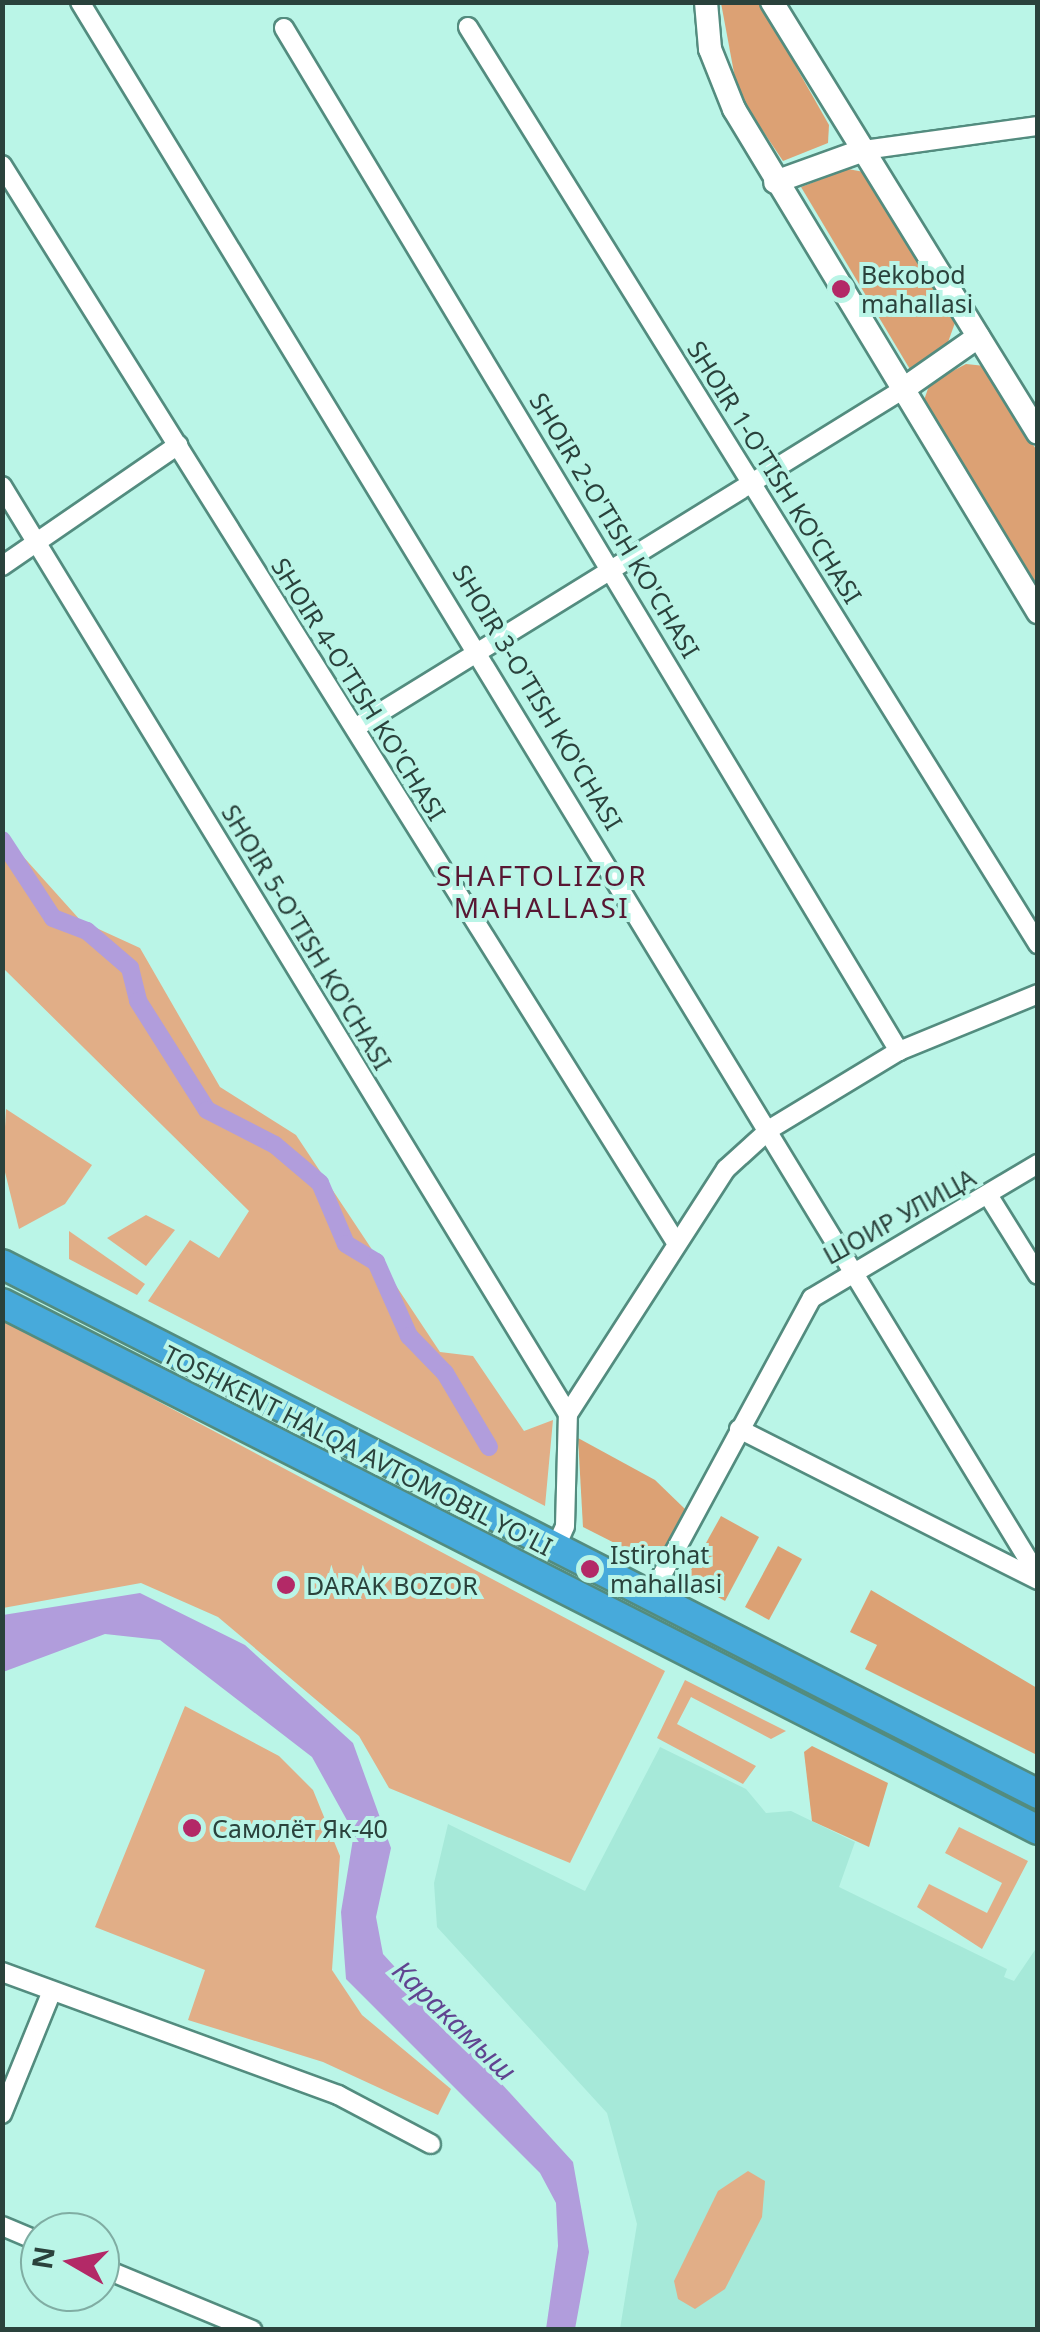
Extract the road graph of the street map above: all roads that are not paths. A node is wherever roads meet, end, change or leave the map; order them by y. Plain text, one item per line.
1 (80, 2) edge
2 (706, 2) edge
3 (772, 2) edge
4 (284, 28) dead end
5 (468, 28) dead end
6 (1038, 126) edge
7 (864, 150) junction
8 (2, 165) edge
9 (775, 182) junction
10 (978, 338) junction
11 (902, 390) junction
12 (1038, 433) edge
13 (178, 445) junction
14 (753, 485) junction
15 (2, 486) edge
16 (38, 543) junction
17 (2, 566) edge
18 (614, 569) junction
19 (1038, 612) edge
20 (480, 650) junction
21 (355, 728) junction
22 (1038, 944) edge
23 (1038, 994) edge
24 (899, 1052) junction
25 (770, 1129) junction
26 (1038, 1164) edge
27 (988, 1195) junction
28 (674, 1238) junction
29 (2, 1264) edge
30 (856, 1273) junction
31 (1038, 1275) edge
32 (2, 1303) edge
33 (568, 1414) junction
34 (739, 1429) junction
35 (554, 1551) junction
36 (1038, 1578) edge
37 (649, 1599) junction
38 (954, 1751) junction
39 (939, 1781) junction
40 (1038, 1794) edge
41 (1038, 1830) edge
42 (2, 1972) edge
43 (52, 1991) junction
44 (2, 2114) edge
45 (431, 2144) dead end
46 (120, 2275) edge
47 (252, 2330) edge

1 - 20 street, SHOIR 3-O'TISH KO'CHASI
2 - 9 main road
3 - 7 main road
4 - 18 street, SHOIR 2-O'TISH KO'CHASI
5 - 14 street, SHOIR 1-O'TISH KO'CHASI
6 - 7 street
7 - 9 main road
7 - 10 main road
8 - 13 street, SHOIR 4-O'TISH KO'CHASI
9 - 11 main road
10 - 11 main road
10 - 12 main road
11 - 14 street
11 - 19 main road
13 - 16 street
13 - 21 street, SHOIR 4-O'TISH KO'CHASI
14 - 18 street
14 - 22 street, SHOIR 1-O'TISH KO'CHASI
15 - 16 street, SHOIR 5-O'TISH KO'CHASI
16 - 17 street
16 - 33 street, SHOIR 5-O'TISH KO'CHASI
18 - 20 street
18 - 24 street, SHOIR 2-O'TISH KO'CHASI
20 - 21 street
20 - 25 street, SHOIR 3-O'TISH KO'CHASI
21 - 28 street, SHOIR 4-O'TISH KO'CHASI
23 - 24 street
24 - 25 street
25 - 28 street
25 - 30 street, SHOIR 3-O'TISH KO'CHASI
26 - 27 street, ШОИР УЛИЦА
27 - 30 street, ШОИР УЛИЦА
27 - 31 street
28 - 33 street
29 - 35 highway, TOSHKENT HALQA AVTOMOBIL YO'LI
30 - 34 street, ШОИР УЛИЦА
30 - 36 street, SHOIR 3-O'TISH KO'CHASI
32 - 39 highway, TOSHKENT HALQA AVTOMOBIL YO'LI
33 - 35 street
34 - 36 street
34 - 37 street, ШОИР УЛИЦА
35 - 37 highway, TOSHKENT HALQA AVTOMOBIL YO'LI
37 - 38 highway, TOSHKENT HALQA AVTOMOBIL YO'LI
38 - 39 highway
38 - 40 highway, TOSHKENT HALQA AVTOMOBIL YO'LI
39 - 41 highway, TOSHKENT HALQA AVTOMOBIL YO'LI
42 - 43 street
43 - 44 street
43 - 45 street
46 - 47 street

